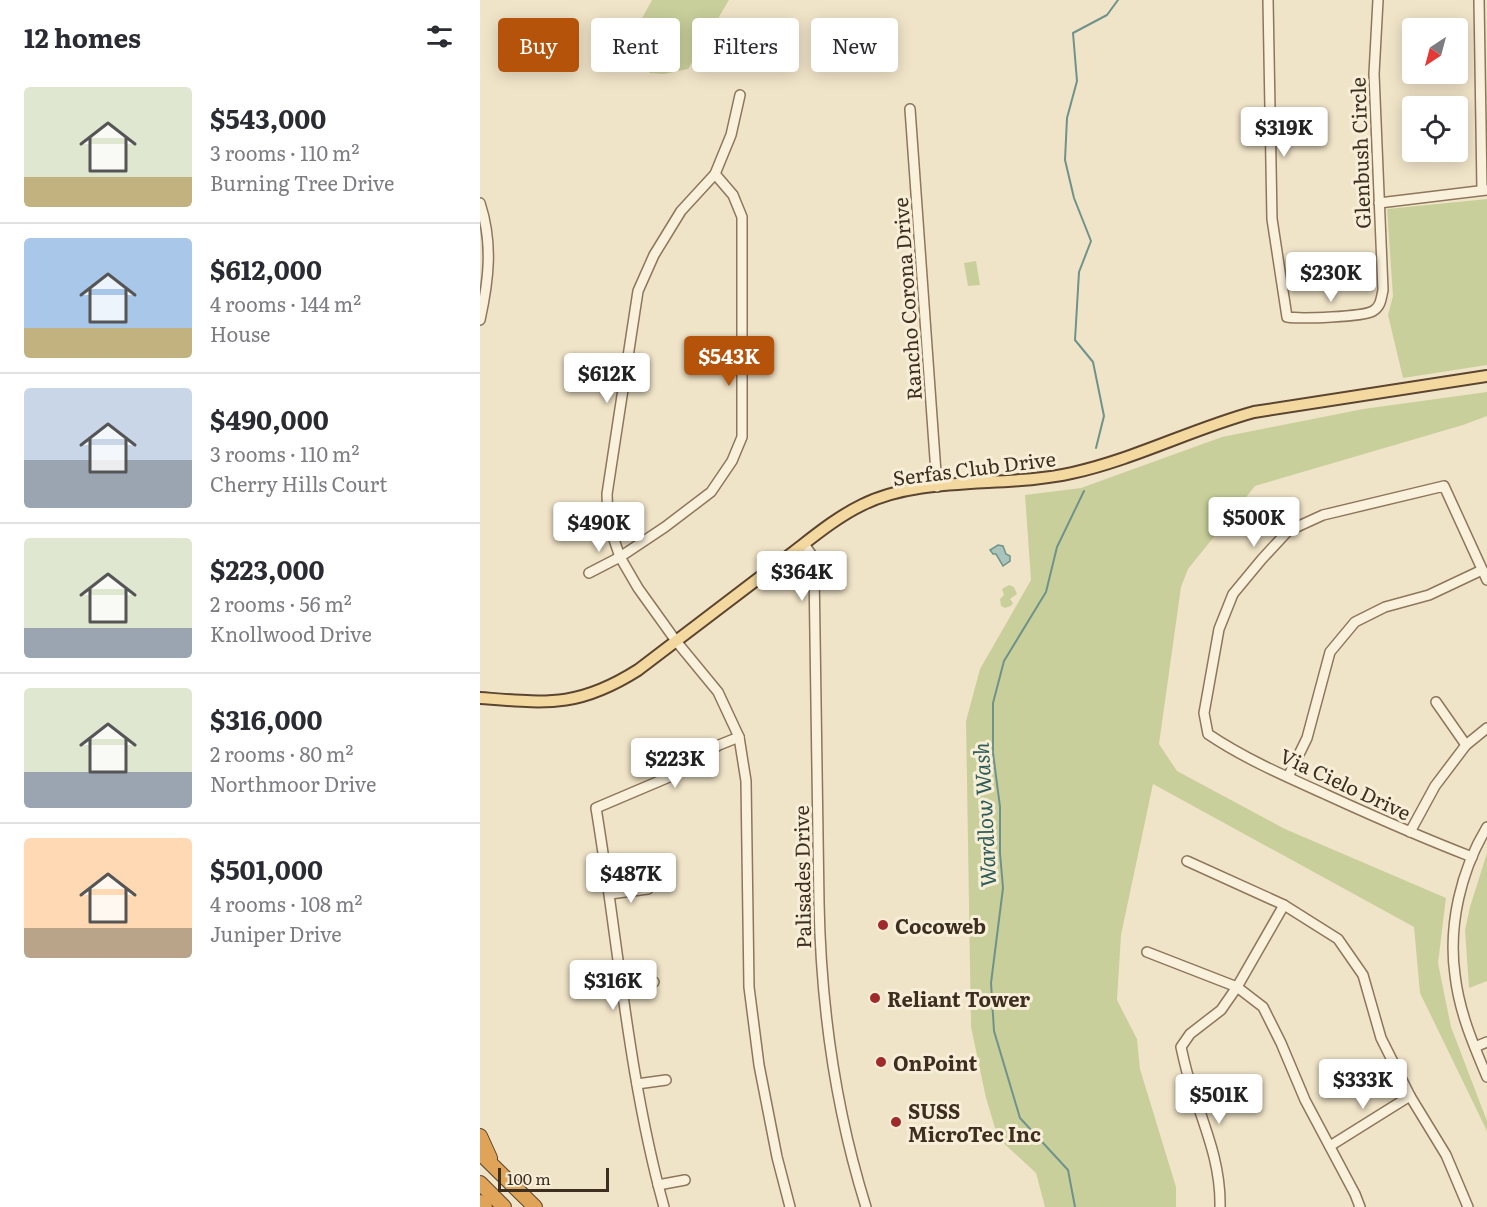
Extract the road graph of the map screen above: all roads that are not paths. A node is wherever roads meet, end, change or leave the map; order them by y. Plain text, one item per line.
1 (1268, 0) edge
2 (1378, 0) edge
3 (1479, 0) edge
4 (1483, 12) edge
5 (740, 94) dead end
6 (910, 109) dead end
7 (1484, 123) edge
8 (715, 174) junction
9 (1485, 190) edge
10 (480, 203) edge
11 (1379, 203) junction
12 (480, 320) edge
13 (1487, 376) edge
14 (937, 486) junction
15 (804, 544) junction
16 (620, 557) junction
17 (1482, 570) junction
18 (589, 573) dead end
19 (1487, 580) edge
20 (676, 641) junction
21 (480, 699) edge
22 (1436, 702) dead end
23 (1487, 728) edge
24 (739, 737) junction
25 (1466, 746) junction
26 (1288, 777) junction
27 (1487, 827) edge
28 (1410, 832) junction
29 (1472, 857) junction
30 (1187, 861) dead end
31 (648, 889) dead end
32 (610, 894) junction
33 (1284, 905) junction
34 (1148, 951) dead end
35 (654, 982) dead end
36 (623, 987) junction
37 (1237, 987) junction
38 (1487, 1042) edge
39 (1475, 1047) junction
40 (1487, 1077) edge
41 (666, 1080) dead end
42 (637, 1084) junction
43 (1410, 1096) junction
44 (480, 1136) edge
45 (1330, 1146) junction
46 (480, 1152) edge
47 (494, 1166) junction
48 (686, 1180) dead end
49 (480, 1183) edge
50 (658, 1185) junction
51 (480, 1202) edge
52 (485, 1207) edge
53 (504, 1207) edge
54 (535, 1207) edge
55 (664, 1207) edge
56 (790, 1207) edge
57 (866, 1207) edge
58 (1220, 1207) edge
59 (1360, 1207) edge
60 (1468, 1207) edge

1 - 11 street, Glenbush Circle
2 - 11 street, Glenbush Circle
3 - 4 street
4 - 7 street
5 - 8 street
6 - 14 street, Rancho Corona Drive
7 - 9 street
8 - 16 street
8 - 16 street
9 - 11 street
10 - 12 street
13 - 14 main road, Serfas Club Drive
14 - 15 main road, Serfas Club Drive
15 - 20 main road, Serfas Club Drive
15 - 57 street, Palisades Drive
16 - 18 street
16 - 20 street
17 - 19 street
17 - 26 street
17 - 26 street, Via Cielo Drive
20 - 21 main road, Serfas Club Drive
20 - 24 street
22 - 25 street
23 - 25 street
24 - 32 street
24 - 56 street
25 - 28 street
26 - 28 street, Via Cielo Drive
27 - 29 street
28 - 29 street, Via Cielo Drive
29 - 39 street
30 - 33 street
31 - 32 street
32 - 36 street
33 - 37 street
33 - 43 street
34 - 37 street
35 - 36 street
36 - 42 street
37 - 45 street
37 - 58 street
38 - 39 street
39 - 40 street
41 - 42 street
42 - 50 street
43 - 45 street
43 - 60 street
44 - 47 highway
45 - 59 street
46 - 47 highway
47 - 54 highway
48 - 50 street
49 - 53 highway
50 - 55 street
51 - 52 highway

